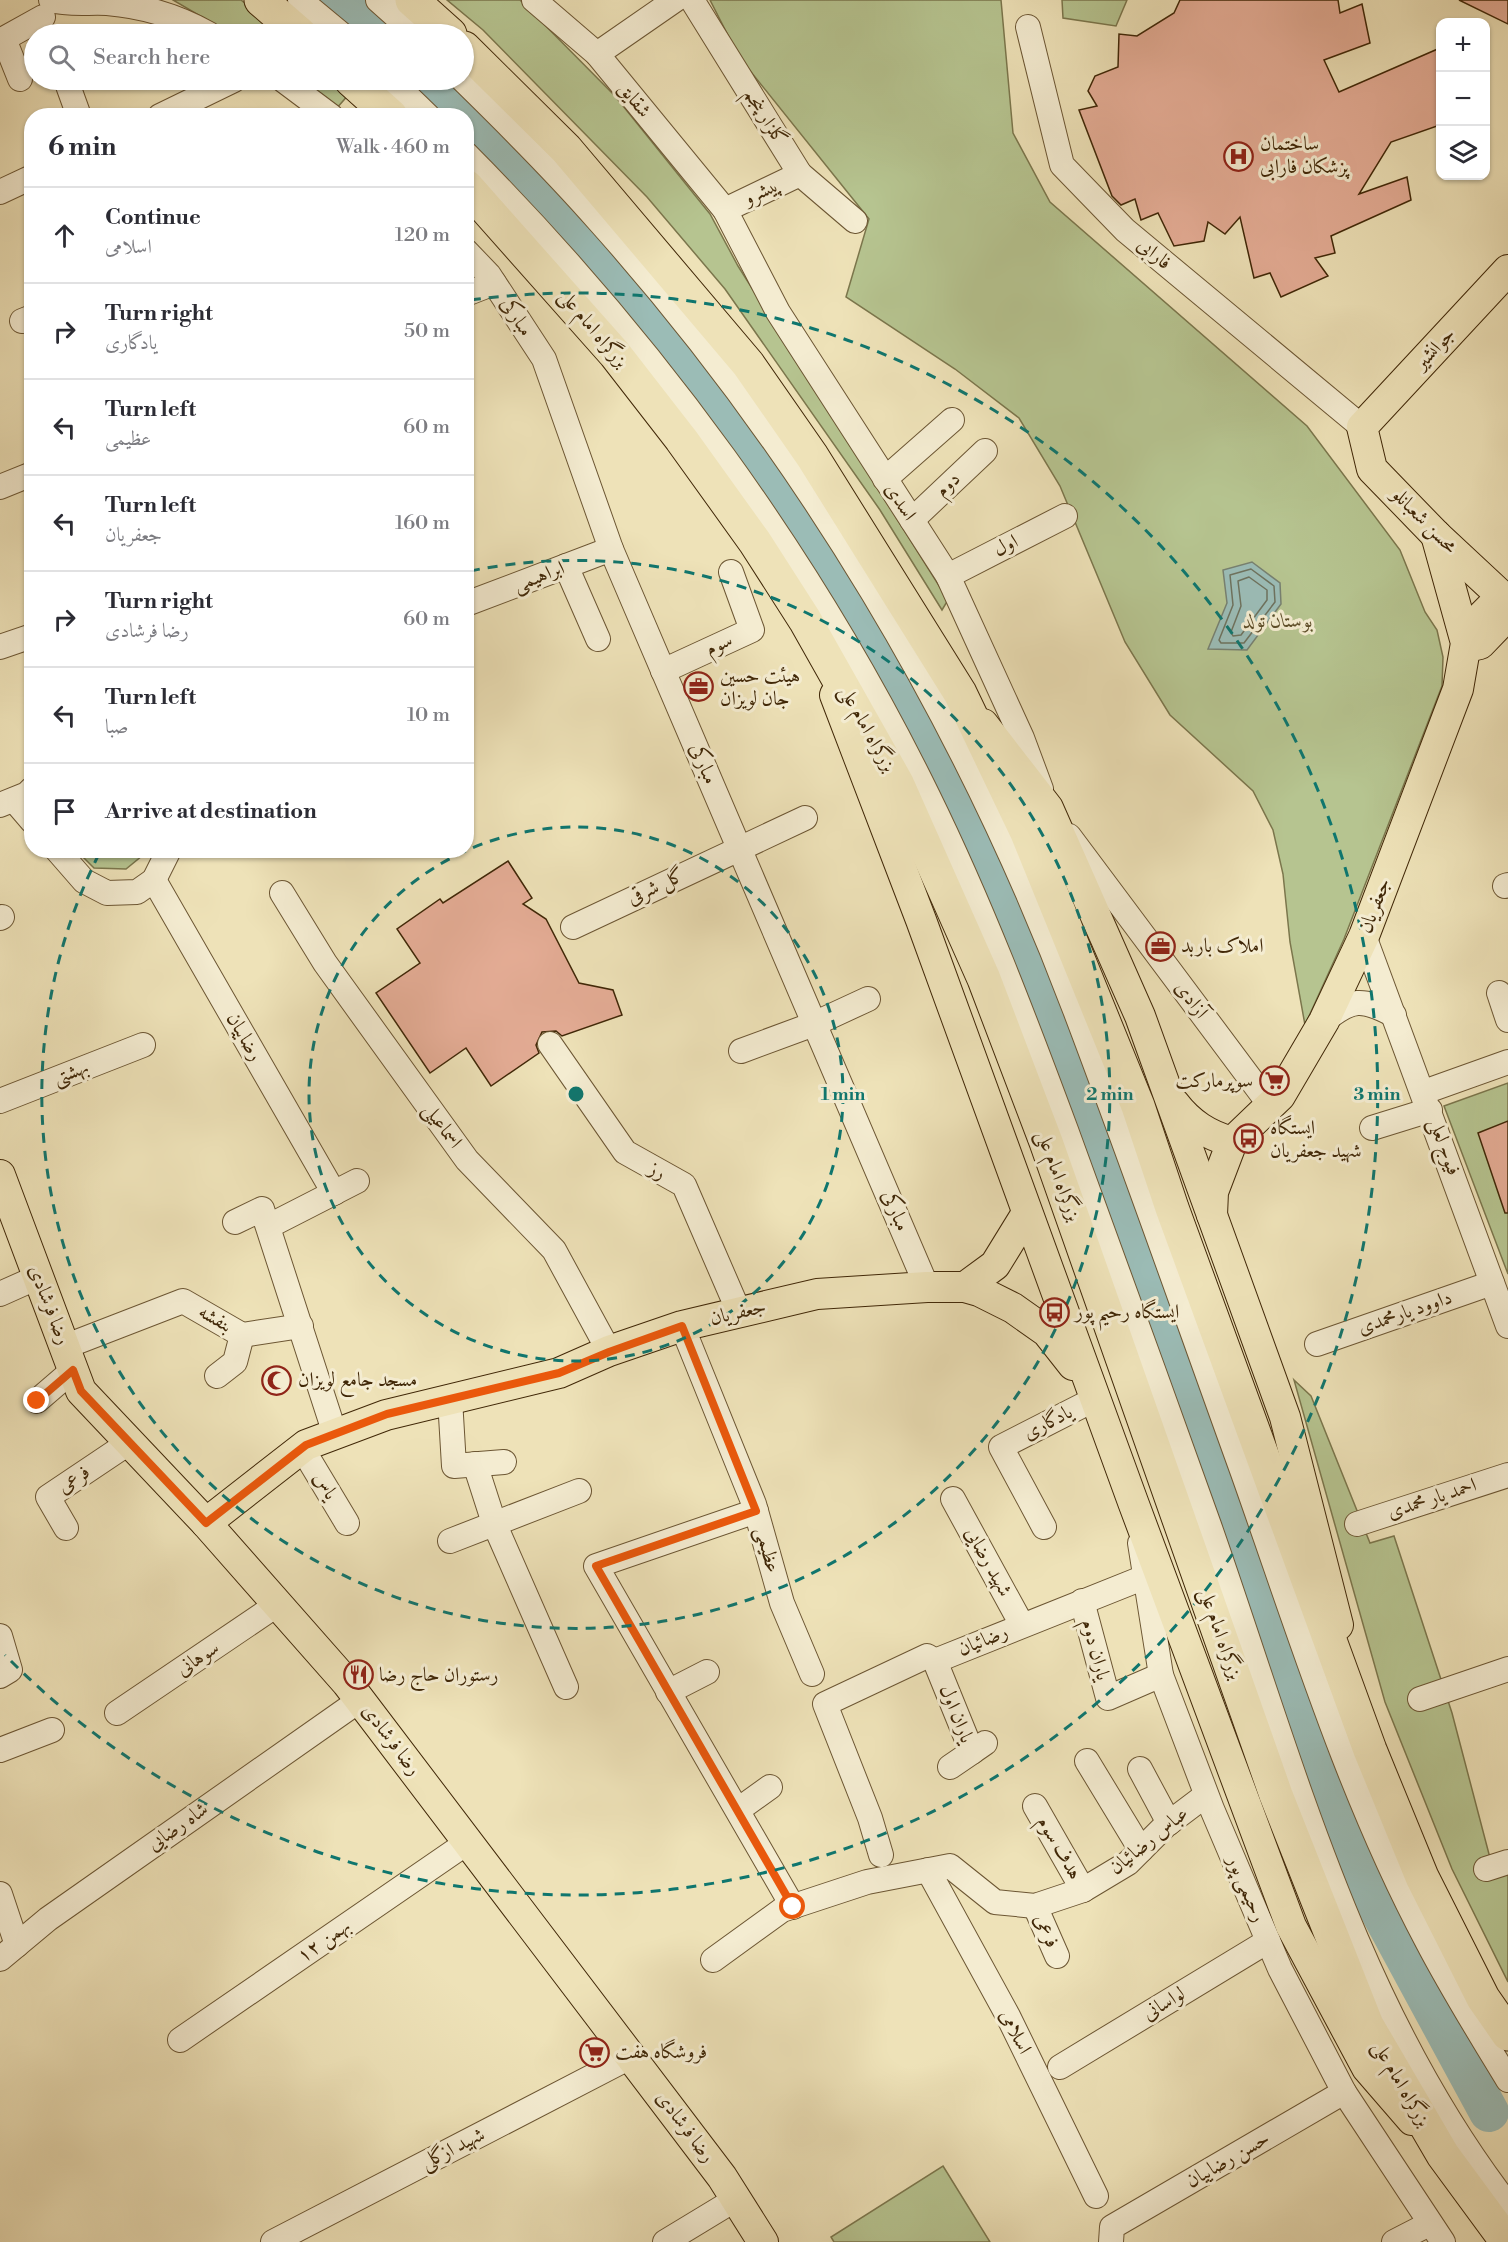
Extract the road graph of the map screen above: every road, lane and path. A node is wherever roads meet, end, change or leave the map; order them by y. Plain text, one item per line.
1 (261, 0) edge
2 (300, 0) edge
3 (378, 0) edge
4 (412, 0) edge
5 (534, 0) edge
6 (675, 0) edge
7 (692, 0) edge
8 (45, 13) edge
9 (27, 24) edge
10 (191, 24) edge
11 (289, 24) edge
12 (329, 24) edge
13 (405, 24) edge
14 (439, 24) edge
15 (24, 26) edge
16 (1028, 27) dead end
17 (2, 40) edge
18 (597, 54) junction
19 (474, 58) edge
20 (20, 79) dead end
21 (70, 90) edge
22 (213, 90) edge
23 (296, 90) edge
24 (362, 90) edge
25 (401, 90) edge
26 (473, 90) edge
27 (76, 108) edge
28 (176, 108) edge
29 (320, 108) edge
30 (382, 108) edge
31 (420, 108) edge
32 (474, 163) edge
33 (800, 174) junction
34 (24, 181) edge
35 (0, 192) edge
36 (474, 195) edge
37 (724, 210) junction
38 (855, 221) dead end
39 (474, 260) edge
40 (1508, 270) edge
41 (494, 283) junction
42 (474, 291) edge
43 (951, 420) dead end
44 (1362, 427) junction
45 (985, 450) dead end
46 (24, 477) edge
47 (885, 480) junction
48 (0, 487) edge
49 (1065, 516) dead end
50 (912, 520) junction
51 (1436, 535) junction
52 (610, 549) junction
53 (566, 566) junction
54 (731, 572) dead end
55 (948, 576) junction
56 (474, 601) edge
57 (1508, 603) edge
58 (1508, 615) edge
59 (805, 620) junction
60 (24, 639) edge
61 (598, 639) dead end
62 (1466, 643) junction
63 (0, 647) edge
64 (663, 671) junction
65 (960, 693) junction
66 (15, 798) edge
67 (1048, 808) junction
68 (24, 810) edge
69 (805, 818) dead end
70 (739, 848) junction
71 (64, 858) edge
72 (165, 858) edge
73 (154, 880) junction
74 (282, 893) dead end
75 (573, 927) dead end
76 (1364, 936) junction
77 (1499, 993) dead end
78 (868, 999) dead end
79 (1394, 1016) junction
80 (1508, 1020) edge
81 (1323, 1021) junction
82 (814, 1024) junction
83 (550, 1044) dead end
84 (142, 1046) dead end
85 (741, 1051) dead end
86 (1508, 1062) edge
87 (1170, 1097) junction
88 (0, 1101) edge
89 (1427, 1101) junction
90 (1270, 1105) junction
91 (1372, 1128) dead end
92 (1232, 1142) junction
93 (0, 1175) edge
94 (357, 1181) dead end
95 (334, 1193) junction
96 (1027, 1213) junction
97 (1212, 1218) junction
98 (235, 1222) dead end
99 (269, 1226) junction
100 (38, 1277) junction
101 (1492, 1283) junction
102 (927, 1287) junction
103 (964, 1287) junction
104 (0, 1294) edge
105 (739, 1312) junction
106 (301, 1326) junction
107 (682, 1326) junction
108 (1508, 1326) edge
109 (242, 1335) junction
110 (1317, 1344) dead end
111 (609, 1352) junction
112 (69, 1358) junction
113 (217, 1376) dead end
114 (450, 1399) junction
115 (1095, 1399) junction
116 (37, 1401) dead end
117 (335, 1434) junction
118 (130, 1442) junction
119 (302, 1448) junction
120 (504, 1462) dead end
121 (475, 1464) junction
122 (1508, 1474) edge
123 (579, 1491) dead end
124 (953, 1499) dead end
125 (1133, 1502) junction
126 (756, 1511) junction
127 (206, 1523) junction
128 (347, 1523) dead end
129 (494, 1523) junction
130 (1357, 1524) dead end
131 (1044, 1527) dead end
132 (66, 1528) dead end
133 (450, 1540) dead end
134 (1145, 1577) junction
135 (1083, 1601) junction
136 (278, 1604) junction
137 (1022, 1625) junction
138 (0, 1636) edge
139 (935, 1661) junction
140 (1508, 1669) edge
141 (707, 1672) dead end
142 (812, 1674) dead end
143 (1161, 1675) junction
144 (0, 1676) edge
145 (566, 1687) dead end
146 (668, 1692) junction
147 (1420, 1699) dead end
148 (360, 1700) junction
149 (117, 1713) dead end
150 (52, 1730) dead end
151 (0, 1750) edge
152 (1370, 1750) junction
153 (1087, 1761) dead end
154 (950, 1767) dead end
155 (1140, 1769) dead end
156 (770, 1787) dead end
157 (1206, 1795) junction
158 (1035, 1806) dead end
159 (738, 1810) junction
160 (1169, 1823) junction
161 (468, 1842) junction
162 (1141, 1850) junction
163 (881, 1856) dead end
164 (928, 1870) junction
165 (1083, 1890) junction
166 (0, 1894) edge
167 (1035, 1906) junction
168 (793, 1907) junction
169 (1268, 1941) junction
170 (8, 1952) edge
171 (1058, 1956) dead end
172 (713, 1959) dead end
173 (1508, 2034) edge
174 (180, 2040) dead end
175 (632, 2056) junction
176 (1060, 2067) dead end
177 (1508, 2080) edge
178 (1344, 2092) junction
179 (1443, 2155) junction
180 (1096, 2196) dead end
181 (736, 2199) junction
182 (1508, 2205) edge
183 (1436, 2233) edge
184 (1112, 2235) edge
185 (273, 2242) edge
186 (665, 2242) edge
187 (763, 2242) edge
188 (1394, 2242) edge
189 (1507, 2242) edge

1 - 11 highway
2 - 12 street
3 - 13 street
4 - 14 highway
5 - 18 street, شقایق
6 - 18 street
7 - 33 street, گلزار پنجم
8 - 9 street
8 - 10 street
15 - 17 street
16 - 44 street, فارابی
17 - 20 street
18 - 37 street, شقایق
19 - 65 highway
21 - 27 street
22 - 28 street
23 - 29 street
24 - 30 highway
25 - 31 street
26 - 177 street
32 - 182 street
33 - 37 street, پیشرو
33 - 38 street, گلزار پنجم
34 - 35 street
36 - 59 highway, بزرگراه امام علی
37 - 47 street, اسدی
39 - 41 street, مبارکی
40 - 44 main road, جوانشیر
41 - 42 street
41 - 52 street, مبارکی
43 - 47 street
44 - 51 main road, محسن شعبانلو
45 - 50 street, دوم
46 - 48 street
47 - 50 street, اسدی
49 - 55 street, اول
50 - 55 street, اسدی
51 - 57 main road, محسن شعبانلو
51 - 62 main road
52 - 53 street, ابراهیمی
52 - 64 street, مبارکی
53 - 56 street, ابراهیمی
53 - 61 street
54 - 64 street, سوم
55 - 67 street, اسدی
57 - 62 main road
58 - 62 main road
59 - 96 main road
59 - 179 highway, بزرگراه امام علی
60 - 63 street
62 - 76 main road, جعفریان
64 - 70 street, مبارکی
65 - 67 main road
65 - 152 highway
66 - 68 street
67 - 87 main road
67 - 90 street, آزادی
69 - 70 street, گل شرقی
70 - 75 street, گل شرقی
70 - 82 street, مبارکی
71 - 73 street
72 - 73 street
73 - 95 street, رضاییان
74 - 111 street, اسماعیلی
76 - 79 street, فیوج لعلی
76 - 81 main road, جعفریان
77 - 80 street
78 - 82 street
79 - 81 street
79 - 89 street, فیوج لعلی
81 - 90 main road, جعفریان
82 - 85 street
82 - 102 street, مبارکی
83 - 105 street, رز
84 - 88 street, بهشتی
86 - 89 street
87 - 92 main road
87 - 97 main road
89 - 91 street
89 - 101 street, فیوج لعلی
90 - 92 main road, جعفریان
92 - 97 main road, جعفریان
93 - 100 main road, رضا فرشادی
94 - 95 street
95 - 99 street
96 - 103 main road
96 - 115 main road
97 - 152 main road
98 - 99 street
99 - 106 street
100 - 104 street
100 - 112 main road, رضا فرشادی
101 - 108 street, فیوج لعلی
101 - 110 street, داوود یارمحمدی
102 - 103 main road, جعفریان
102 - 105 main road, جعفریان
103 - 115 main road, جعفریان
105 - 107 main road, جعفریان
106 - 109 street, بنفشه
106 - 117 street
107 - 111 main road, جعفریان
107 - 126 street, عظیمی
109 - 112 street, بنفشه
109 - 113 street
111 - 114 main road, جعفریان
112 - 116 street
112 - 118 main road, رضا فرشادی
114 - 117 main road, جعفریان
114 - 121 street
115 - 125 main road
115 - 131 street, یادگاری
117 - 119 main road, جعفریان
118 - 127 main road, رضا فرشادی
118 - 132 street, فرعی
119 - 127 main road, جعفریان
119 - 128 street, یاس
120 - 121 street
121 - 129 street
122 - 130 street, احمد یار محمدی
123 - 129 street
124 - 137 street, شهید رضایی
125 - 134 street, رحیمی پور
125 - 179 main road
126 - 142 street, عظیمی
126 - 146 street
127 - 136 main road, رضا فرشادی
129 - 133 street
129 - 145 street
134 - 135 street, رضائیان
134 - 143 street, رحیمی پور
135 - 137 street, رضائیان
135 - 143 street, یاران دوم
136 - 148 main road, رضا فرشادی
136 - 149 street, سوهانی
137 - 139 street, رضائیان
138 - 144 street
139 - 154 street, یاران اول
139 - 163 street, رضائیان
140 - 147 street
141 - 146 street
143 - 157 street, رحیمی پور
146 - 159 street
148 - 161 main road, رضا فرشادی
148 - 170 street, شاه رضایی
150 - 151 street
152 - 173 highway
153 - 162 street
155 - 160 street
156 - 159 street
157 - 160 street, عباس رضائیان
157 - 169 street, رحیمی پور
158 - 165 street, هدف سوم
159 - 168 street
160 - 162 street, عباس رضائیان
161 - 174 street, ۱۲ بهمن
161 - 175 main road, رضا فرشادی
162 - 165 street, عباس رضائیان
164 - 167 street, عباس رضائیان
164 - 168 street, عباس رضائیان
164 - 180 street, اسلامی
165 - 167 street, عباس رضائیان
166 - 170 street
167 - 171 street, فرعی
168 - 172 street, عباس رضائیان
169 - 176 street, لواسانی
169 - 178 street, رحیمی پور
175 - 181 main road, رضا فرشادی
175 - 185 street, شهید ازگلی
178 - 183 street, رحیمی پور
178 - 184 street, حسن رضاییان
179 - 189 highway, بزرگراه امام علی
181 - 186 street
181 - 187 main road, رضا فرشادی
183 - 188 street

